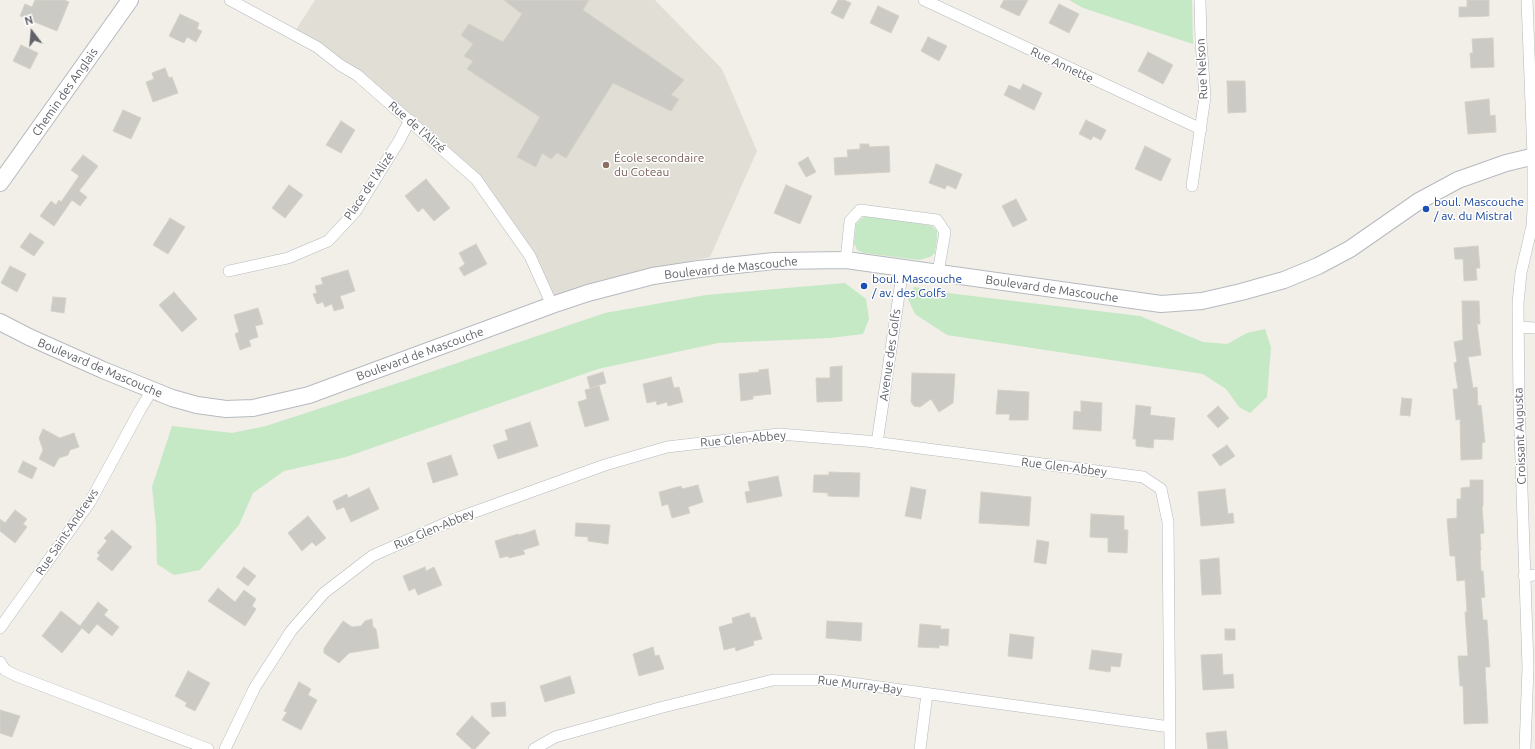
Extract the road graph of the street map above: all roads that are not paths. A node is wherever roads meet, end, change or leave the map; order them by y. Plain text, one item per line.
1 (130, 0) edge
2 (230, 0) edge
3 (924, 0) edge
4 (1200, 0) edge
5 (1527, 0) edge
6 (410, 120) junction
7 (1201, 129) junction
8 (1534, 156) edge
9 (0, 183) edge
10 (1192, 186) dead end
11 (846, 260) junction
12 (903, 268) junction
13 (229, 270) dead end
14 (938, 273) junction
15 (552, 305) junction
16 (0, 322) edge
17 (1518, 327) junction
18 (1535, 328) edge
19 (152, 390) junction
20 (877, 442) junction
21 (1524, 545) junction
22 (1535, 545) edge
23 (1530, 575) edge
24 (0, 628) edge
25 (0, 662) edge
26 (927, 694) junction
27 (1170, 727) junction
28 (208, 749) edge
29 (225, 749) edge
30 (534, 749) edge
31 (920, 749) edge
32 (1170, 749) edge
33 (1525, 749) edge

1 - 9 street, Chemin des Anglais
2 - 6 street, Rue de l'Alizé
3 - 7 street, Rue Annette
4 - 7 street, Rue Nelson
5 - 8 street, Croissant Augusta
6 - 13 street, Place de l'Alizé
6 - 15 street, Rue de l'Alizé
7 - 10 street, Rue Nelson
8 - 14 street, Boulevard de Mascouche
8 - 17 street, Croissant Augusta
11 - 12 street, Boulevard de Mascouche
11 - 14 street
11 - 15 street, Boulevard de Mascouche
12 - 14 street, Boulevard de Mascouche
12 - 20 street, Avenue des Golfs
15 - 19 street, Boulevard de Mascouche
16 - 19 street, Boulevard de Mascouche
17 - 18 street
17 - 21 street, Croissant Augusta
19 - 24 street, Rue Saint-Andrews
20 - 27 street, Rue Glen-Abbey
20 - 29 street, Rue Glen-Abbey
21 - 22 street
21 - 23 street, Croissant Augusta
23 - 33 street, Croissant Augusta
25 - 28 street
26 - 27 street, Rue Murray-Bay
26 - 30 street, Rue Murray-Bay
26 - 31 street
27 - 32 street, Rue Glen-Abbey

